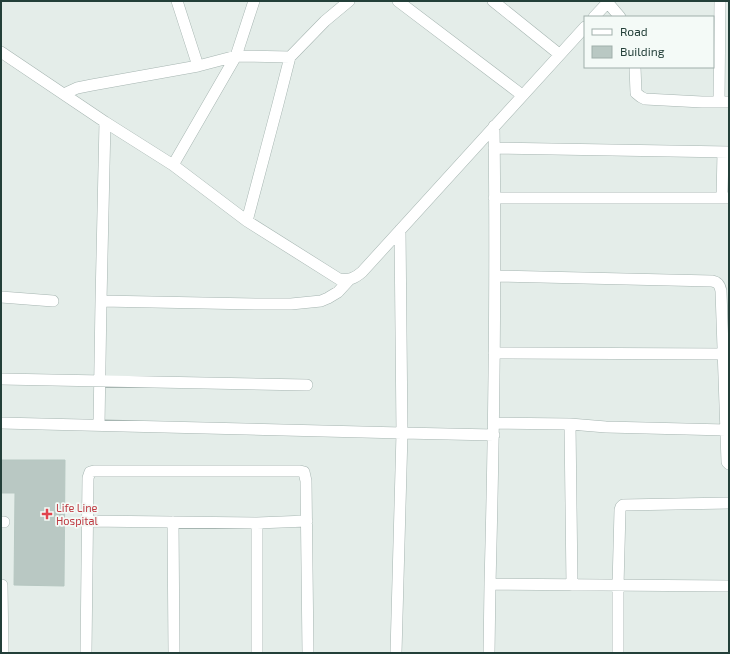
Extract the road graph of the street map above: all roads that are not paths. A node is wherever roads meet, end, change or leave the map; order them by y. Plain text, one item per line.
1 (177, 1) edge
2 (254, 1) edge
3 (349, 1) edge
4 (398, 1) edge
5 (493, 1) edge
6 (720, 1) edge
7 (609, 2) edge
8 (595, 16) edge
9 (619, 16) edge
10 (584, 28) edge
11 (1, 52) edge
12 (559, 54) junction
13 (236, 56) junction
14 (290, 57) junction
15 (198, 66) junction
16 (635, 68) edge
17 (64, 94) junction
18 (522, 95) junction
19 (724, 102) edge
20 (106, 122) junction
21 (494, 126) junction
22 (494, 148) junction
23 (726, 152) edge
24 (173, 164) junction
25 (494, 198) junction
26 (726, 198) edge
27 (246, 221) junction
28 (400, 230) junction
29 (495, 276) junction
30 (349, 280) junction
31 (1, 298) edge
32 (101, 300) junction
33 (52, 301) dead end
34 (494, 354) junction
35 (723, 354) junction
36 (1, 379) edge
37 (99, 381) junction
38 (307, 385) dead end
39 (1, 423) edge
40 (494, 423) junction
41 (570, 424) junction
42 (99, 425) junction
43 (726, 430) junction
44 (402, 433) junction
45 (494, 435) junction
46 (729, 464) edge
47 (729, 503) edge
48 (87, 521) junction
49 (306, 521) junction
50 (173, 522) junction
51 (257, 523) junction
52 (490, 584) junction
53 (2, 585) edge
54 (572, 585) junction
55 (618, 586) junction
56 (729, 586) edge
57 (3, 653) edge
58 (86, 653) edge
59 (174, 653) edge
60 (257, 653) edge
61 (308, 653) edge
62 (396, 653) edge
63 (489, 653) edge
64 (618, 653) edge

1 - 15 street
2 - 13 street
3 - 14 street
4 - 18 street
5 - 12 street
6 - 19 street
7 - 8 street
7 - 9 street
10 - 12 street
11 - 17 street
12 - 18 street
13 - 14 street
13 - 15 street
13 - 24 street
14 - 27 street
15 - 17 street
16 - 19 street
17 - 20 street
18 - 21 street
20 - 24 street
20 - 32 street
21 - 22 street
21 - 28 street
22 - 23 street
22 - 25 street
23 - 26 street
24 - 27 street
25 - 26 street
25 - 29 street
27 - 30 street
28 - 30 street
28 - 44 street
29 - 34 street
29 - 35 street
30 - 32 street
31 - 33 street
32 - 37 street
34 - 35 street
34 - 40 street
35 - 43 street
36 - 37 street
37 - 38 street
37 - 42 street
39 - 42 street
40 - 41 street
40 - 45 street
41 - 43 street
41 - 54 street
42 - 44 street
43 - 46 street
44 - 45 street
44 - 62 street
45 - 52 street
47 - 55 street
48 - 49 street
48 - 50 street
48 - 58 street
49 - 51 street
49 - 61 street
50 - 51 street
50 - 59 street
51 - 60 street
52 - 54 street
52 - 63 street
53 - 57 street
54 - 55 street
55 - 56 street
55 - 64 street

